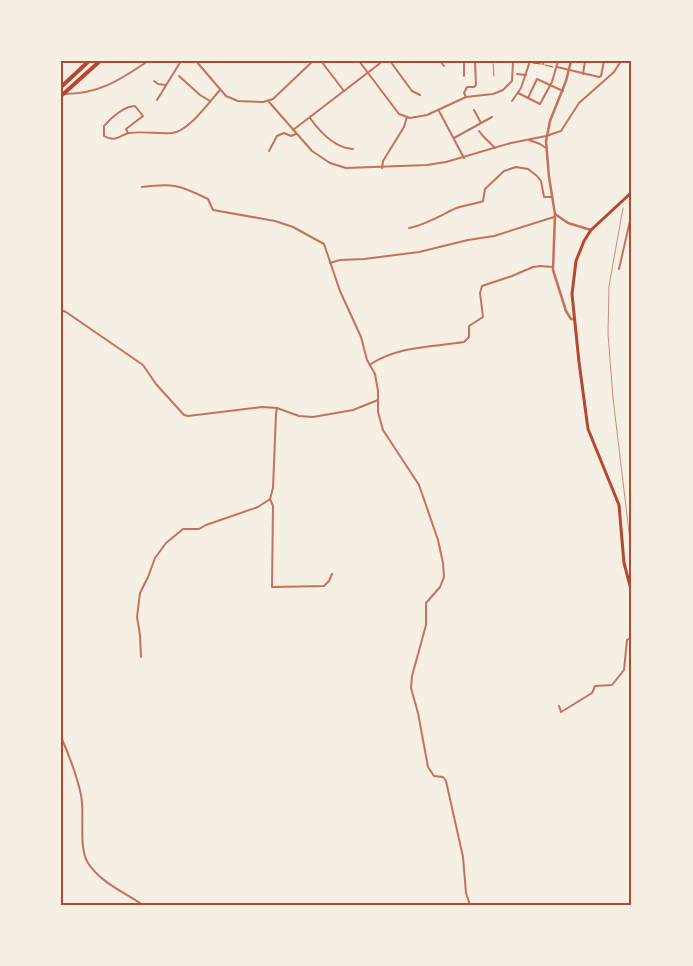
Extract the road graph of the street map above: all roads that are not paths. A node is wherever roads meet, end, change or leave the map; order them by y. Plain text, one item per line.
1 (100, 61) edge
2 (148, 61) edge
3 (181, 61) edge
4 (196, 61) edge
5 (313, 61) edge
6 (321, 61) edge
7 (359, 61) edge
8 (383, 61) edge
9 (390, 61) edge
10 (440, 61) edge
11 (464, 61) edge
12 (476, 61) edge
13 (493, 61) edge
14 (513, 61) edge
15 (524, 61) edge
16 (558, 61) edge
17 (571, 61) edge
18 (585, 61) edge
19 (604, 61) edge
20 (621, 61) edge
21 (530, 62) edge
22 (88, 63) edge
23 (444, 66) dead end
24 (556, 67) junction
25 (570, 70) junction
26 (368, 74) junction
27 (517, 74) dead end
28 (583, 74) junction
29 (526, 75) junction
30 (179, 76) dead end
31 (464, 76) dead end
32 (494, 76) dead end
33 (154, 81) dead end
34 (166, 85) junction
35 (550, 85) junction
36 (61, 87) edge
37 (220, 90) junction
38 (563, 91) junction
39 (344, 92) junction
40 (518, 93) junction
41 (61, 95) edge
42 (420, 95) dead end
43 (466, 97) junction
44 (528, 98) junction
45 (157, 100) dead end
46 (210, 101) junction
47 (512, 101) dead end
48 (269, 102) junction
49 (439, 110) junction
50 (474, 110) dead end
51 (407, 117) junction
52 (492, 117) dead end
53 (310, 118) junction
54 (482, 123) junction
55 (293, 130) junction
56 (480, 131) dead end
57 (128, 133) junction
58 (296, 134) junction
59 (546, 136) junction
60 (454, 138) junction
61 (527, 140) junction
62 (495, 148) junction
63 (546, 148) junction
64 (353, 149) dead end
65 (269, 151) dead end
66 (464, 158) junction
67 (382, 168) junction
68 (142, 187) dead end
69 (632, 192) edge
70 (552, 196) junction
71 (632, 212) edge
72 (555, 216) junction
73 (409, 228) dead end
74 (591, 230) junction
75 (330, 263) junction
76 (553, 267) junction
77 (619, 269) dead end
78 (61, 310) edge
79 (574, 319) junction
80 (370, 364) junction
81 (378, 400) junction
82 (277, 408) junction
83 (270, 499) junction
84 (332, 574) dead end
85 (632, 593) edge
86 (632, 637) edge
87 (141, 656) dead end
88 (559, 706) dead end
89 (61, 737) edge
90 (143, 905) edge
91 (470, 905) edge

1 - 41 highway
2 - 41 street
3 - 34 street
4 - 37 street
5 - 48 street
6 - 39 street
7 - 26 street
8 - 26 street
9 - 42 street
10 - 23 street
11 - 31 street
12 - 43 street
13 - 32 lane
14 - 43 street
15 - 21 street
16 - 24 street
17 - 25 street
18 - 28 street
19 - 28 street
20 - 59 street
21 - 29 street
22 - 36 highway
24 - 25 street
24 - 35 street
25 - 28 street
25 - 38 street
26 - 39 street
26 - 51 street
27 - 29 street
29 - 40 street
30 - 46 street
33 - 34 street
34 - 45 street
35 - 38 street
35 - 44 street
35 - 44 street
37 - 46 street
37 - 48 street
38 - 59 street
39 - 53 street
40 - 44 street
40 - 47 street
43 - 49 street
46 - 57 street
48 - 55 street
49 - 51 street
49 - 60 street
50 - 54 street
51 - 67 street
52 - 54 street
53 - 55 street
53 - 64 street
54 - 60 street
55 - 58 street
56 - 62 street
57 - 57 street
58 - 65 street
58 - 67 street
59 - 61 street
59 - 63 street
60 - 66 street
61 - 62 street
61 - 63 street
62 - 66 street
63 - 70 street
66 - 67 street
68 - 75 street
69 - 74 main road
70 - 72 street
70 - 73 street
71 - 77 street
72 - 74 street
72 - 75 street
72 - 76 street
74 - 79 main road
75 - 80 street
76 - 79 street
76 - 80 street
78 - 82 street
79 - 85 main road
80 - 81 street
81 - 82 street
81 - 91 street
82 - 83 street
83 - 84 street
83 - 87 street
86 - 88 street
89 - 90 street

